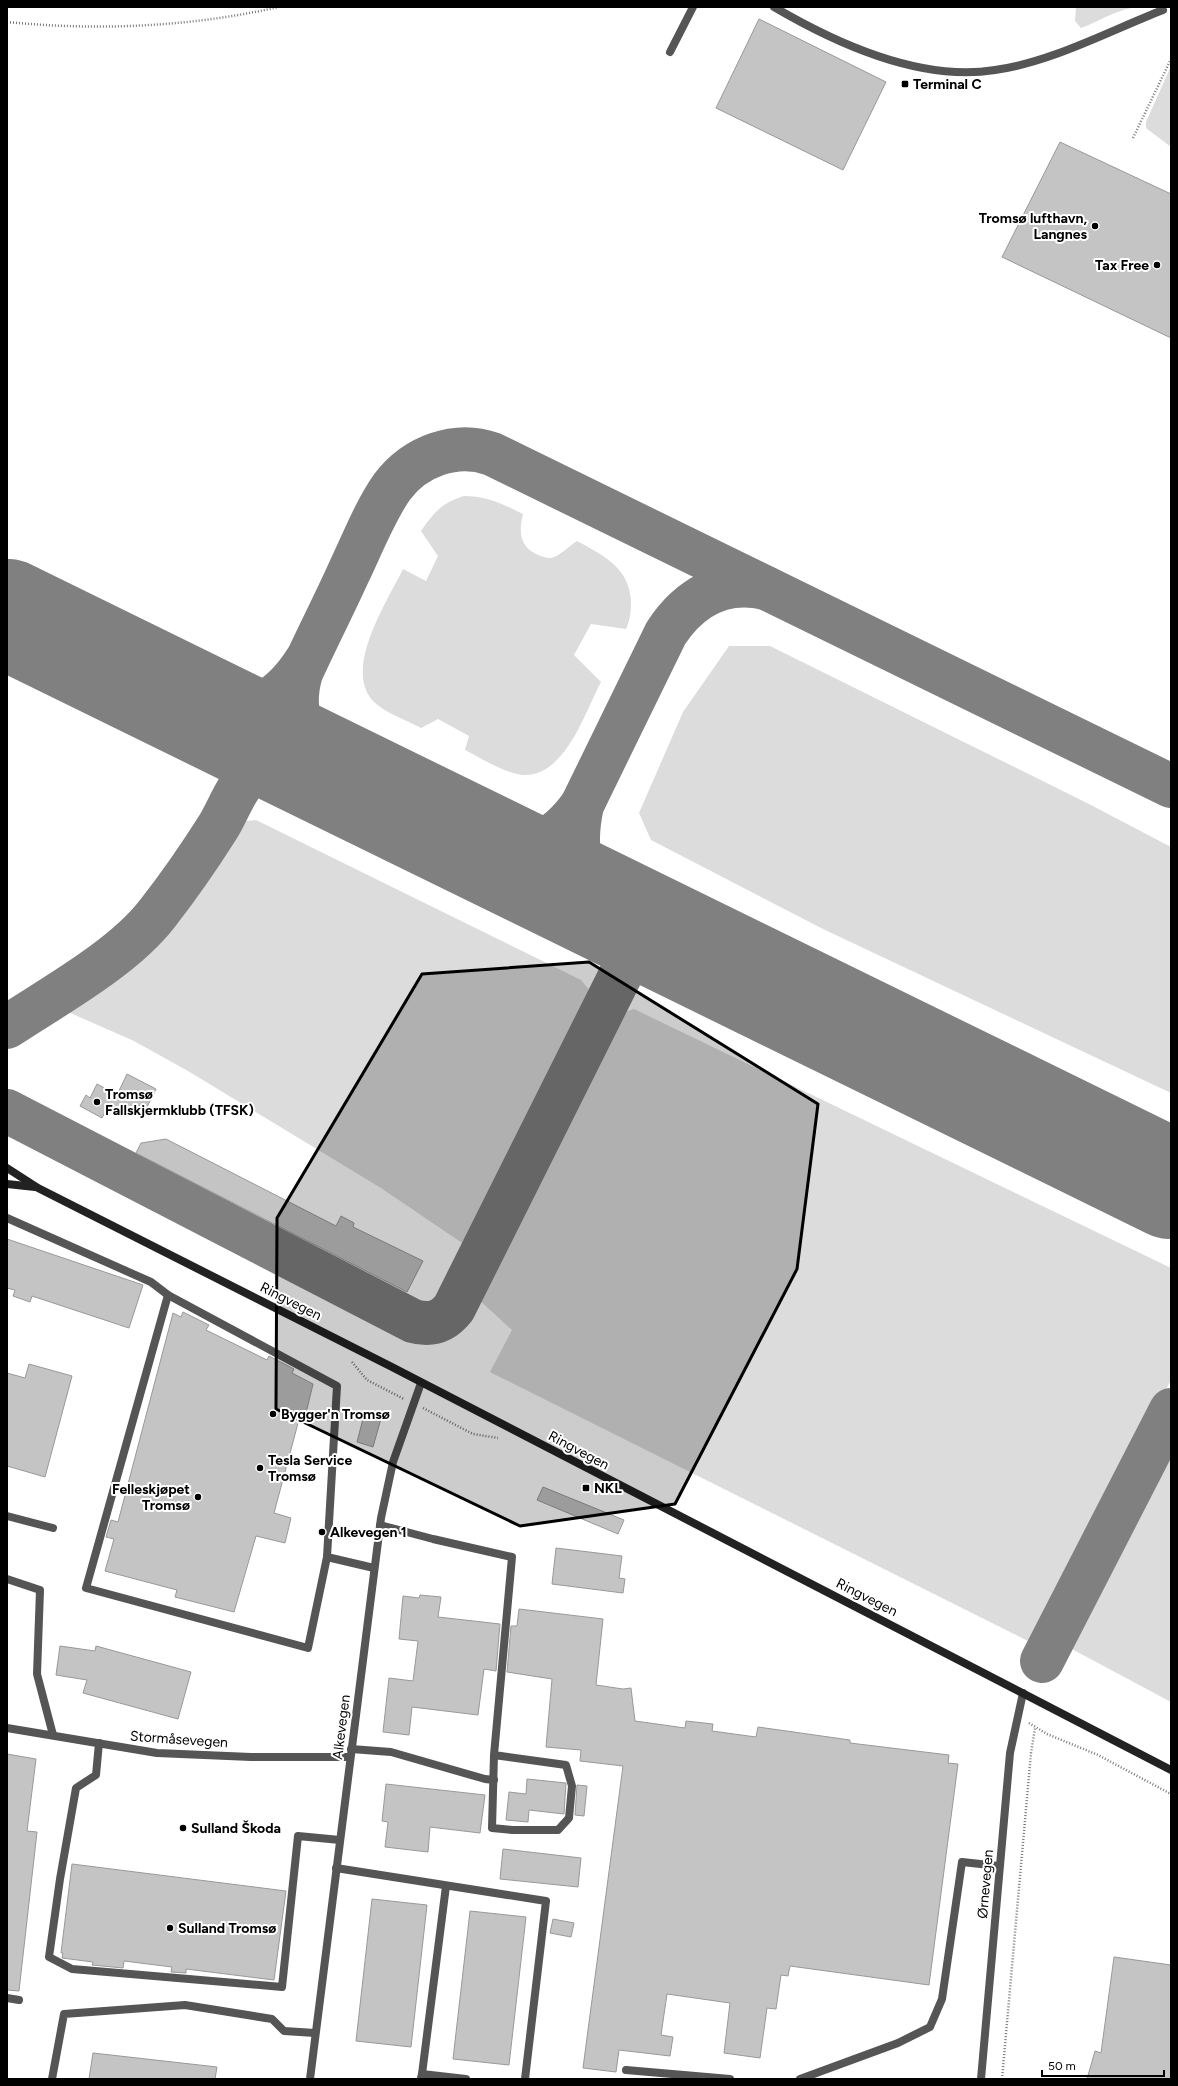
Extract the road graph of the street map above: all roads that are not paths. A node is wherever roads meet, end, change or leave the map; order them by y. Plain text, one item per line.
1 (693, 7) edge
2 (774, 7) edge
3 (1163, 10) dead end
4 (670, 52) dead end
5 (7, 1168) edge
6 (7, 1184) edge
7 (38, 1188) junction
8 (7, 1218) edge
9 (168, 1295) junction
10 (421, 1383) junction
11 (7, 1516) edge
12 (380, 1524) junction
13 (53, 1528) dead end
14 (327, 1557) junction
15 (374, 1568) junction
16 (7, 1580) edge
17 (1023, 1693) junction
18 (7, 1728) edge
19 (54, 1735) junction
20 (99, 1743) junction
21 (351, 1753) junction
22 (494, 1755) junction
23 (1171, 1770) edge
24 (494, 1780) junction
25 (340, 1840) junction
26 (999, 1866) junction
27 (336, 1868) junction
28 (446, 1886) junction
29 (7, 1998) edge
30 (19, 2000) dead end
31 (315, 2033) junction
32 (626, 2070) dead end
33 (422, 2076) edge
34 (52, 2079) edge
35 (310, 2079) edge
36 (466, 2079) edge
37 (525, 2079) edge
38 (730, 2079) edge
39 (800, 2079) edge
40 (981, 2079) edge

1 - 4 street
2 - 3 street
5 - 7 street, Ringvegen
6 - 7 street, Ringvegen
7 - 10 street, Ringvegen
8 - 9 street
9 - 14 street
9 - 14 street
10 - 12 street, Alkevegen
10 - 17 street, Ringvegen
11 - 13 street
12 - 15 street, Alkevegen
12 - 22 street
14 - 15 street
15 - 21 street, Alkevegen
16 - 19 street
17 - 23 street, Ringvegen
17 - 26 street, Ørnevegen
18 - 19 street, Stormåsevegen
19 - 20 street, Stormåsevegen
20 - 21 street, Stormåsevegen
20 - 25 street
21 - 24 street, Stormåsevegen
21 - 25 street, Alkevegen
22 - 24 street
22 - 24 street
25 - 27 street, Alkevegen
26 - 39 street
26 - 40 street, Ørnevegen
27 - 28 street
27 - 31 street, Alkevegen
28 - 33 street
28 - 37 street
29 - 30 street
31 - 34 street
31 - 35 street, Alkevegen
32 - 38 street
33 - 36 street

